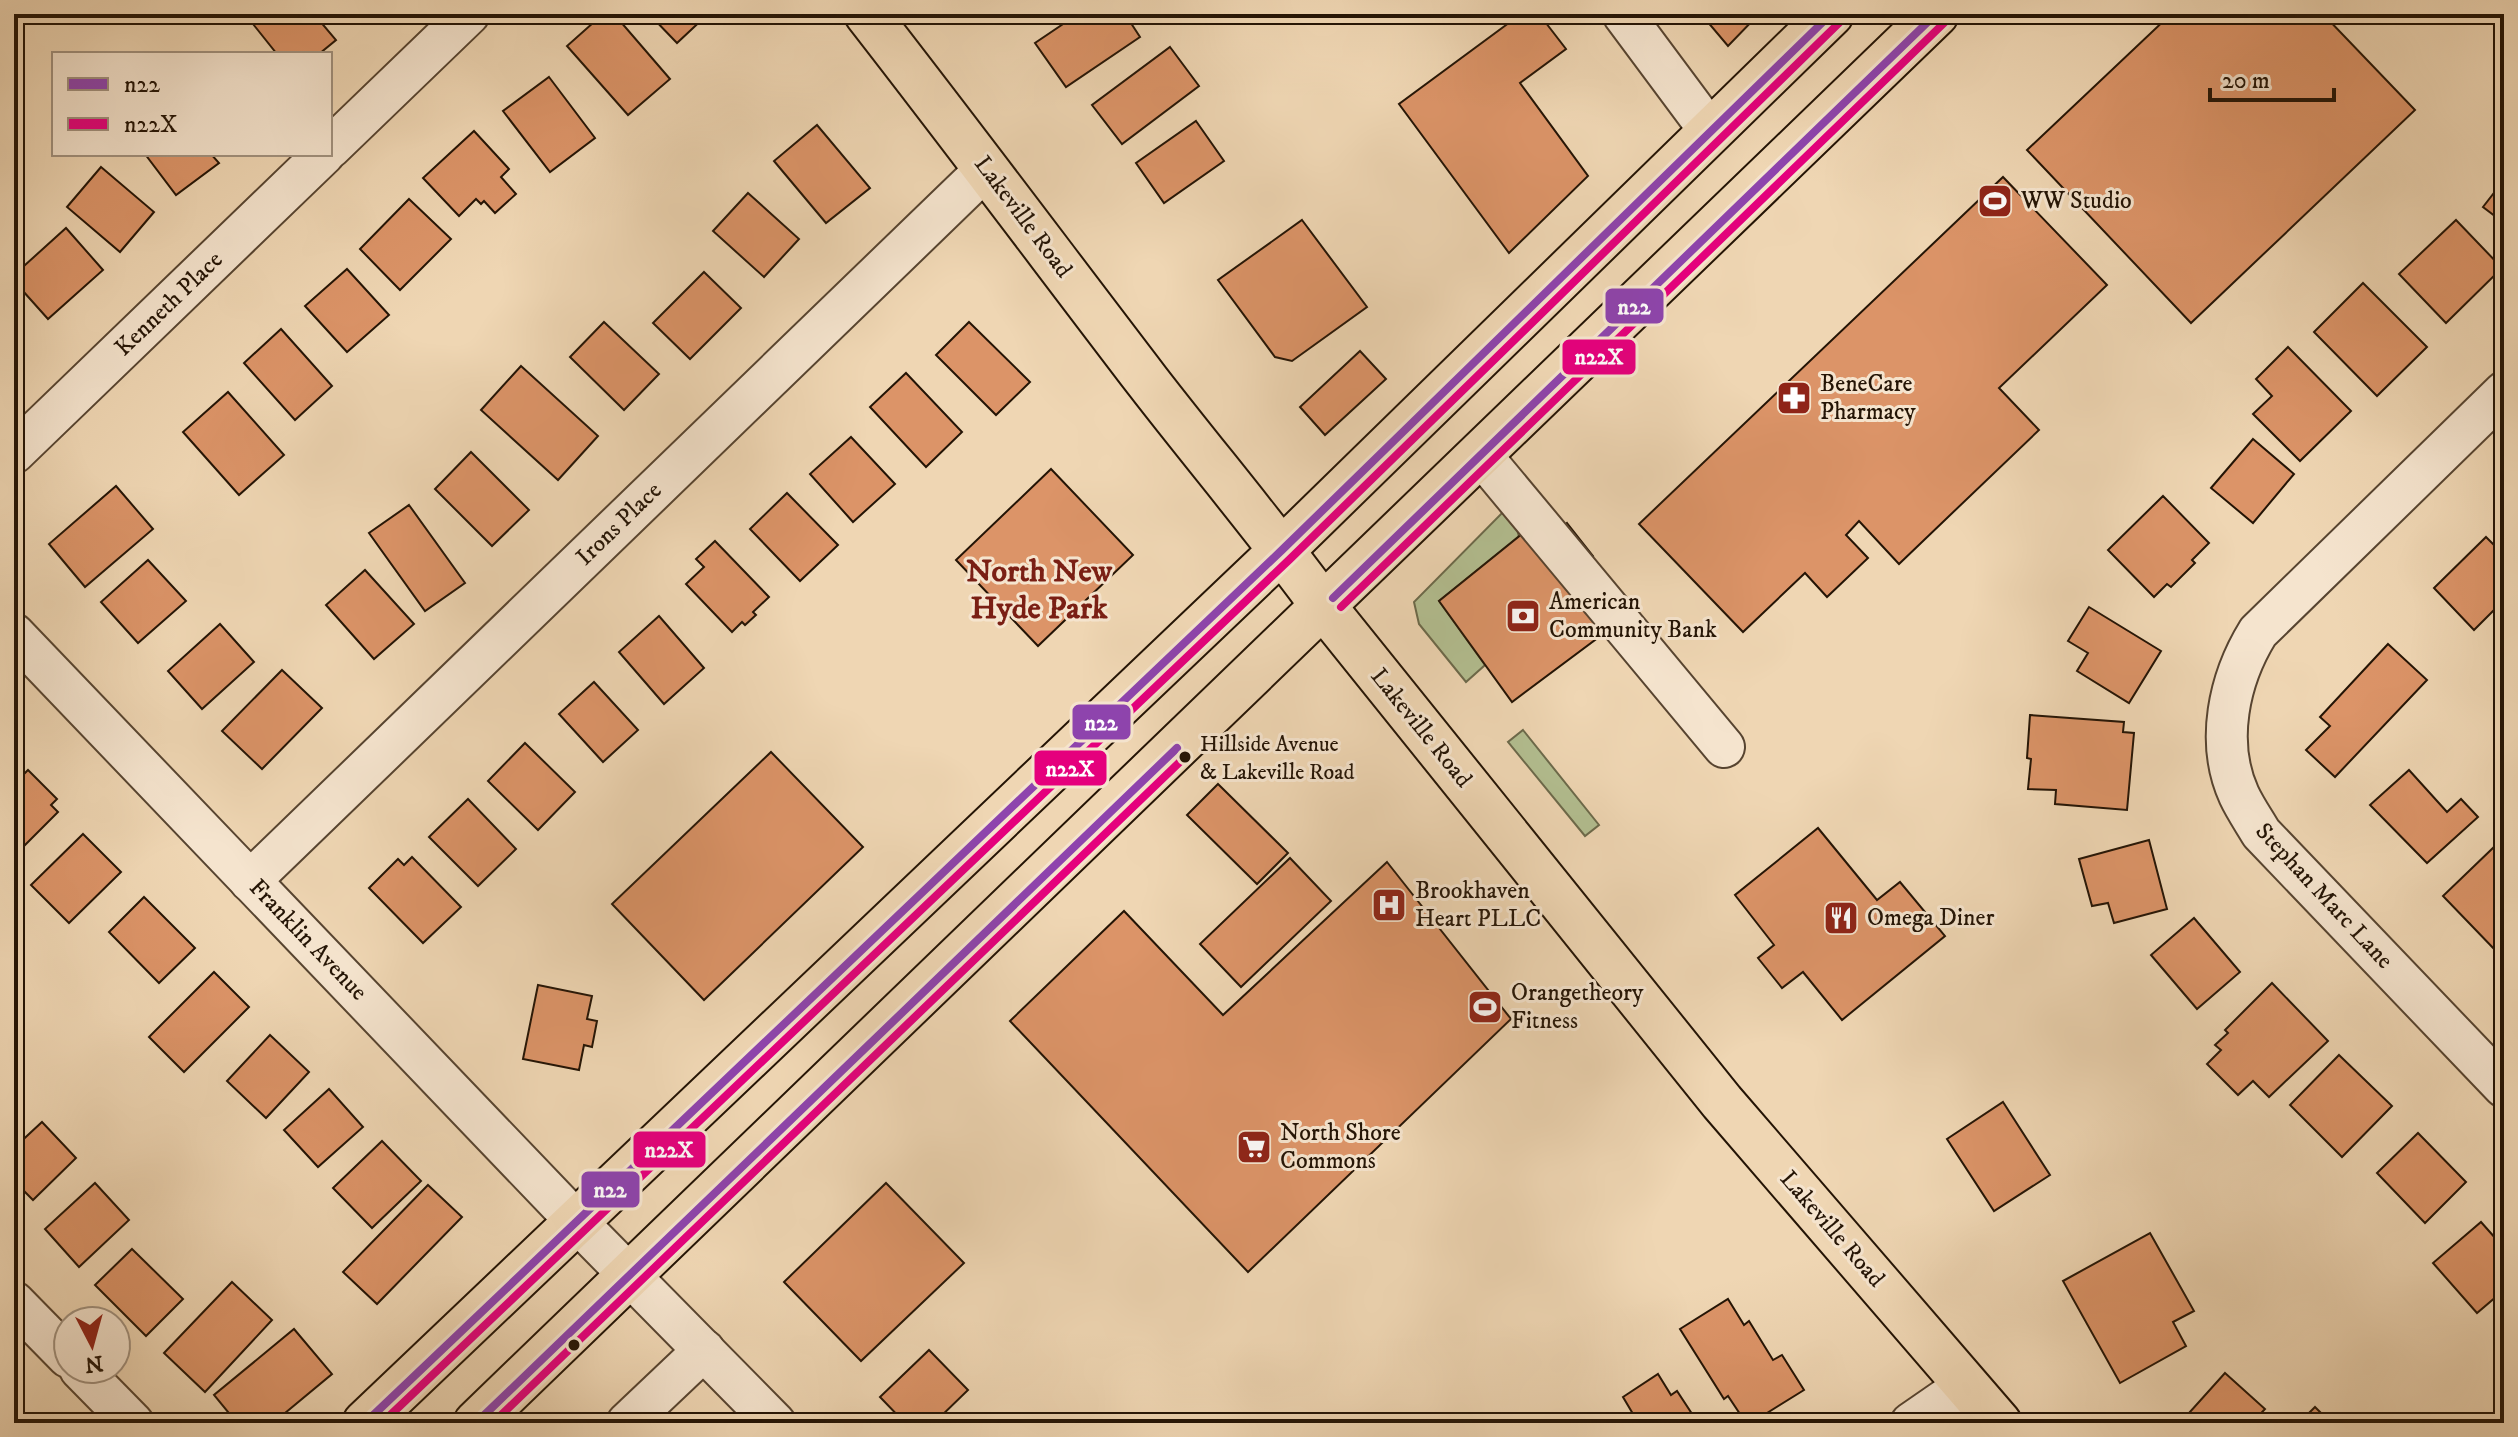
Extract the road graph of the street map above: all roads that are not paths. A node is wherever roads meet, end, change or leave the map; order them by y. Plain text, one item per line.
1 (469, 14) edge
2 (867, 14) edge
3 (1623, 14) edge
4 (1831, 14) edge
5 (1936, 14) edge
6 (1710, 131) junction
7 (332, 146) edge
8 (322, 156) edge
9 (987, 168) junction
10 (2502, 399) edge
11 (14, 453) edge
12 (1481, 455) junction
13 (1282, 550) junction
14 (1324, 607) junction
15 (14, 634) edge
16 (1724, 747) dead end
17 (250, 881) junction
18 (2504, 1087) edge
19 (603, 1247) junction
20 (14, 1302) edge
21 (52, 1341) edge
22 (704, 1350) junction
23 (96, 1385) edge
24 (1966, 1385) junction
25 (133, 1423) edge
26 (365, 1423) edge
27 (476, 1423) edge
28 (627, 1423) edge
29 (775, 1423) edge
30 (1911, 1423) edge
31 (1999, 1423) edge

1 - 7 street
2 - 9 main road, Lakeville Road
3 - 6 street
4 - 6 main road
5 - 12 main road
6 - 13 main road
8 - 11 street, Kenneth Place
9 - 13 main road, Lakeville Road
9 - 17 street, Irons Place
10 - 18 street, Stephan Marc Lane
12 - 14 main road
12 - 16 street
13 - 14 main road, Lakeville Road
13 - 19 main road
14 - 19 main road
14 - 24 main road, Lakeville Road
15 - 17 street, Franklin Avenue
17 - 19 street, Franklin Avenue
19 - 22 street, Franklin Avenue
19 - 26 main road
19 - 27 main road
20 - 21 street
22 - 28 street
22 - 29 street, Franklin Avenue
23 - 25 street
24 - 30 street
24 - 31 main road, Lakeville Road

